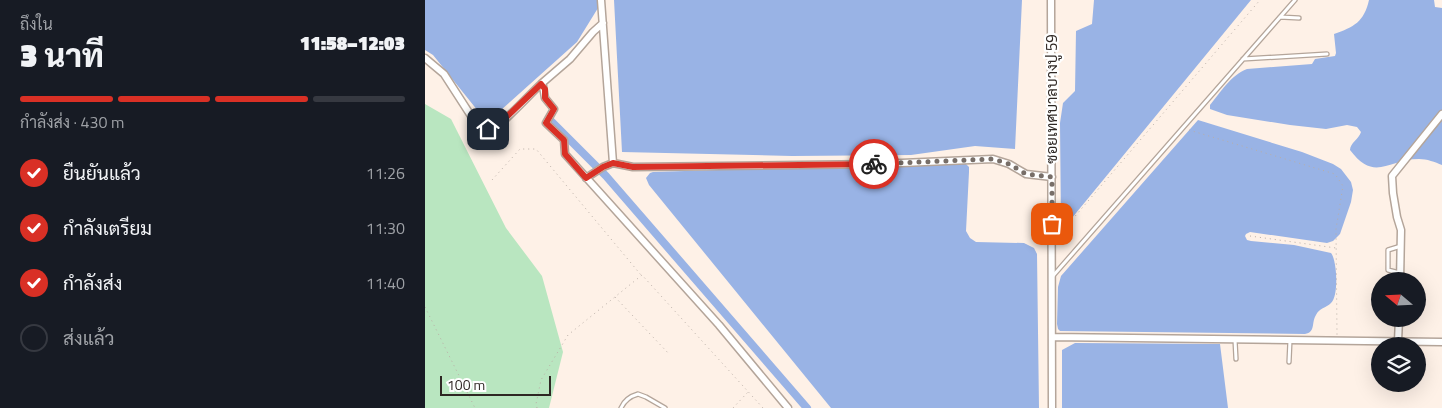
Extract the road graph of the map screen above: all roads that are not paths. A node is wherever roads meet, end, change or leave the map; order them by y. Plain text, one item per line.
1 (601, 0) edge
2 (1051, 0) edge
3 (1295, 0) edge
4 (1279, 17) junction
5 (1299, 18) dead end
6 (603, 23) junction
7 (1327, 54) dead end
8 (425, 58) edge
9 (1243, 59) junction
10 (541, 84) junction
11 (1442, 114) edge
12 (613, 163) junction
13 (1052, 177) junction
14 (586, 178) junction
15 (1401, 246) junction
16 (1396, 272) edge
17 (1400, 272) edge
18 (1052, 277) junction
19 (1052, 337) junction
20 (1235, 340) junction
21 (1290, 340) junction
22 (1371, 341) edge
23 (1426, 342) edge
24 (1442, 342) edge
25 (1236, 359) dead end
26 (1289, 362) dead end
27 (621, 408) edge
28 (665, 408) edge
29 (789, 408) edge
30 (1052, 408) edge

1 - 6 street
2 - 13 street, ซอยเทศบาลบางปู 59
3 - 4 lane
4 - 5 lane
4 - 9 lane
6 - 10 street
6 - 12 street
7 - 9 lane
8 - 10 street
9 - 18 lane
10 - 14 street
11 - 15 street
12 - 13 street
12 - 14 street
13 - 18 street, ซอยเทศบาลบางปู 59
14 - 29 street
15 - 16 lane
15 - 17 street
18 - 19 street, ซอยเทศบาลบางปู 59
19 - 20 street
19 - 30 street, ซอยเทศบาลบางปู 59
20 - 21 street
20 - 25 lane
21 - 22 street
21 - 26 lane
23 - 24 street
27 - 28 lane

